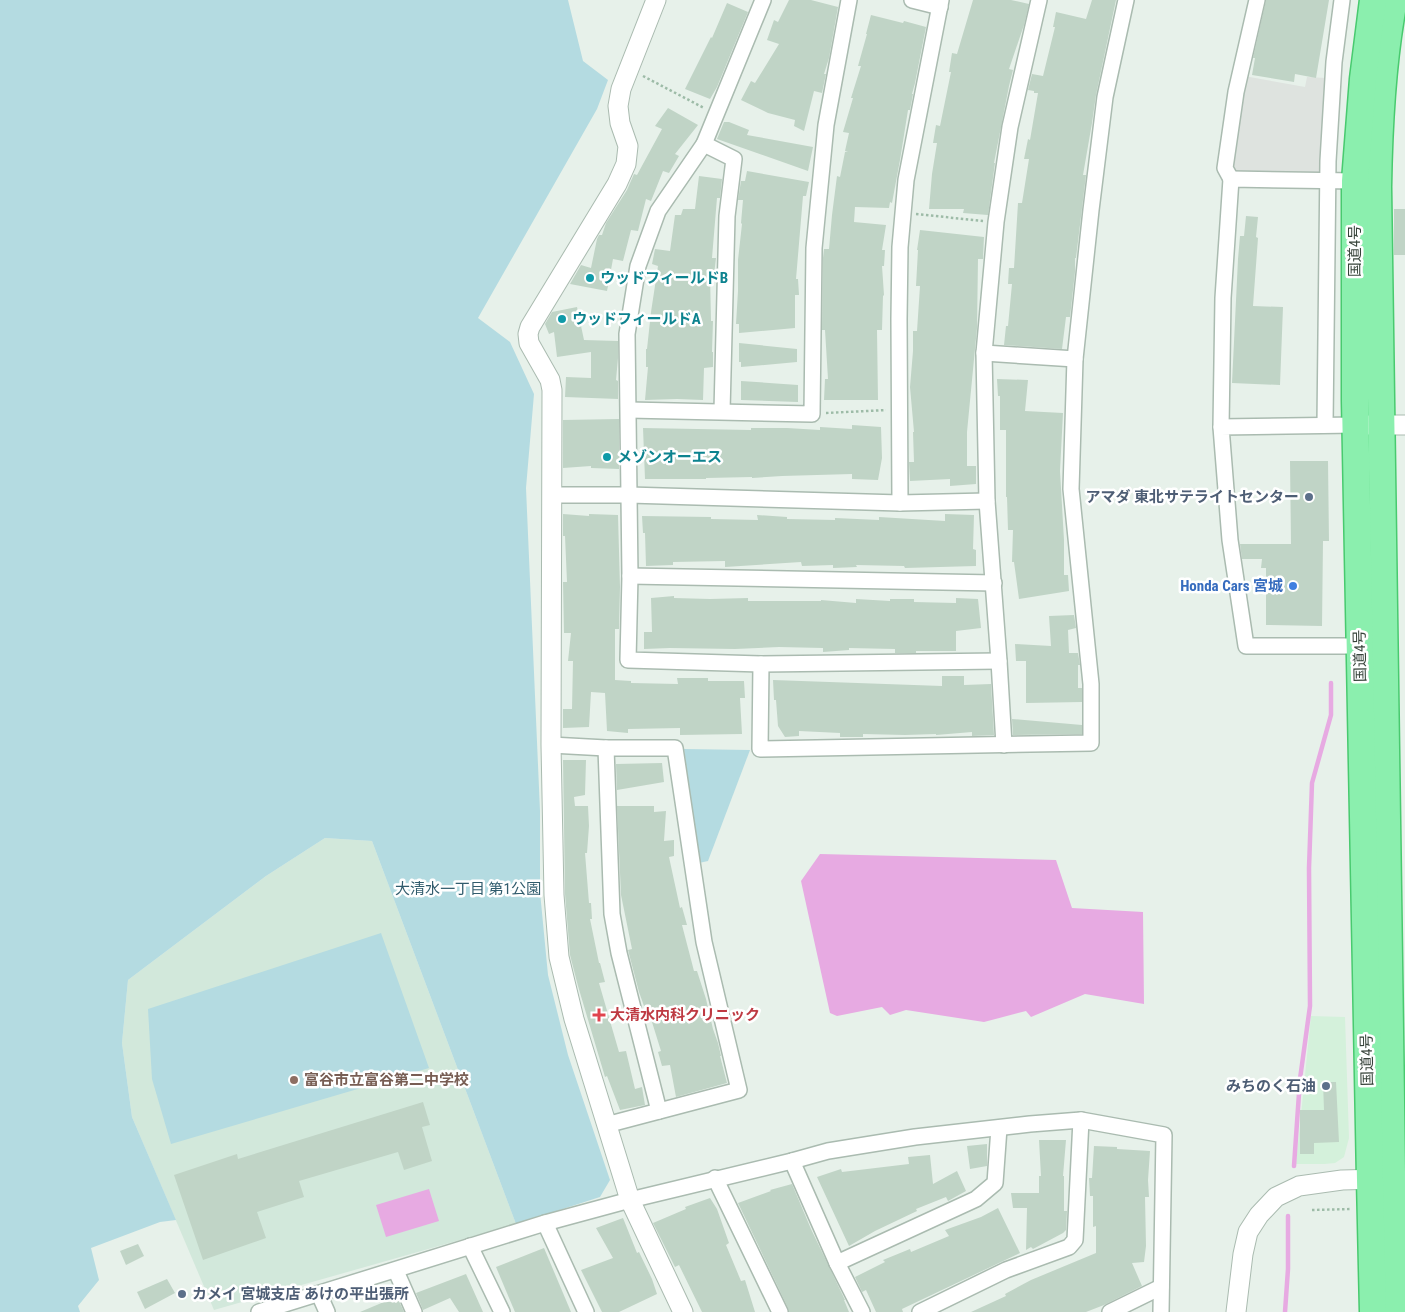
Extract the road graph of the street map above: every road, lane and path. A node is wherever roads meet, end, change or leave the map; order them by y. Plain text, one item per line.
1 (656, 0) edge
2 (763, 0) edge
3 (849, 0) edge
4 (912, 0) edge
5 (1039, 0) edge
6 (1126, 0) edge
7 (1257, 0) edge
8 (1342, 0) edge
9 (1373, 0) edge
10 (1394, 0) edge
11 (941, 3) edge
12 (643, 76) dead end
13 (716, 115) junction
14 (704, 144) junction
15 (1231, 179) junction
16 (1327, 180) junction
17 (1355, 181) junction
18 (903, 212) junction
19 (996, 222) junction
20 (984, 353) junction
21 (1075, 359) junction
22 (629, 410) junction
23 (900, 410) junction
24 (722, 411) junction
25 (812, 414) junction
26 (1325, 425) junction
27 (1356, 425) junction
28 (1393, 425) edge
29 (1220, 427) junction
30 (552, 495) junction
31 (629, 495) junction
32 (987, 501) junction
33 (900, 503) junction
34 (630, 576) junction
35 (994, 583) junction
36 (1359, 646) junction
37 (999, 661) junction
38 (761, 664) junction
39 (551, 745) junction
40 (1004, 745) junction
41 (606, 748) junction
42 (659, 1110) junction
43 (1082, 1120) junction
44 (606, 1125) junction
45 (999, 1128) junction
46 (792, 1161) junction
47 (715, 1178) junction
48 (1381, 1179) junction
49 (630, 1200) junction
50 (1354, 1209) dead end
51 (1312, 1210) dead end
52 (545, 1223) junction
53 (470, 1246) junction
54 (837, 1263) junction
55 (396, 1271) junction
56 (1161, 1287) junction
57 (319, 1294) junction
58 (259, 1312) edge
59 (327, 1312) edge
60 (414, 1312) edge
61 (502, 1312) edge
62 (586, 1312) edge
63 (683, 1312) edge
64 (780, 1312) edge
65 (862, 1312) edge
66 (920, 1312) edge
67 (1110, 1312) edge
68 (1161, 1312) edge
69 (1236, 1312) edge
70 (1373, 1312) edge
71 (1394, 1312) edge

1 - 30 street
2 - 13 street
3 - 25 street
4 - 11 street
5 - 19 street
6 - 21 street
7 - 15 street
8 - 16 street
9 - 17 highway, 国道4号
10 - 28 highway, 国道4号
11 - 18 street
12 - 13 path
13 - 14 street
14 - 22 street
14 - 24 street
15 - 16 street
15 - 29 street
16 - 17 street
16 - 26 street
17 - 27 highway, 国道4号
18 - 19 path
18 - 23 street
19 - 20 street
20 - 21 street
20 - 32 street
21 - 40 street
22 - 24 street
22 - 31 street
23 - 25 path
23 - 33 street
24 - 25 street
26 - 27 street
26 - 29 street
27 - 28 street
27 - 36 highway, 国道4号
28 - 48 highway, 国道4号
29 - 36 street
30 - 31 street
30 - 39 street
31 - 33 street
31 - 34 street
32 - 33 street
32 - 35 street
34 - 35 street
34 - 38 street
35 - 37 street
36 - 48 highway, 国道4号
37 - 38 street
37 - 40 street
38 - 40 street
39 - 41 street
39 - 44 street
41 - 42 street
41 - 42 street
42 - 44 street
43 - 45 street
43 - 56 street
43 - 66 street
44 - 49 street
45 - 46 street
45 - 54 street
46 - 47 street
46 - 54 street
47 - 49 street
47 - 64 street
48 - 69 street
48 - 70 highway, 国道4号
48 - 71 highway, 国道4号
49 - 52 street
49 - 63 street
50 - 51 path
52 - 53 street
52 - 62 street
53 - 55 street
53 - 61 street
54 - 65 street
55 - 57 street
55 - 60 street
56 - 67 street
56 - 68 street
57 - 58 street
57 - 59 street

